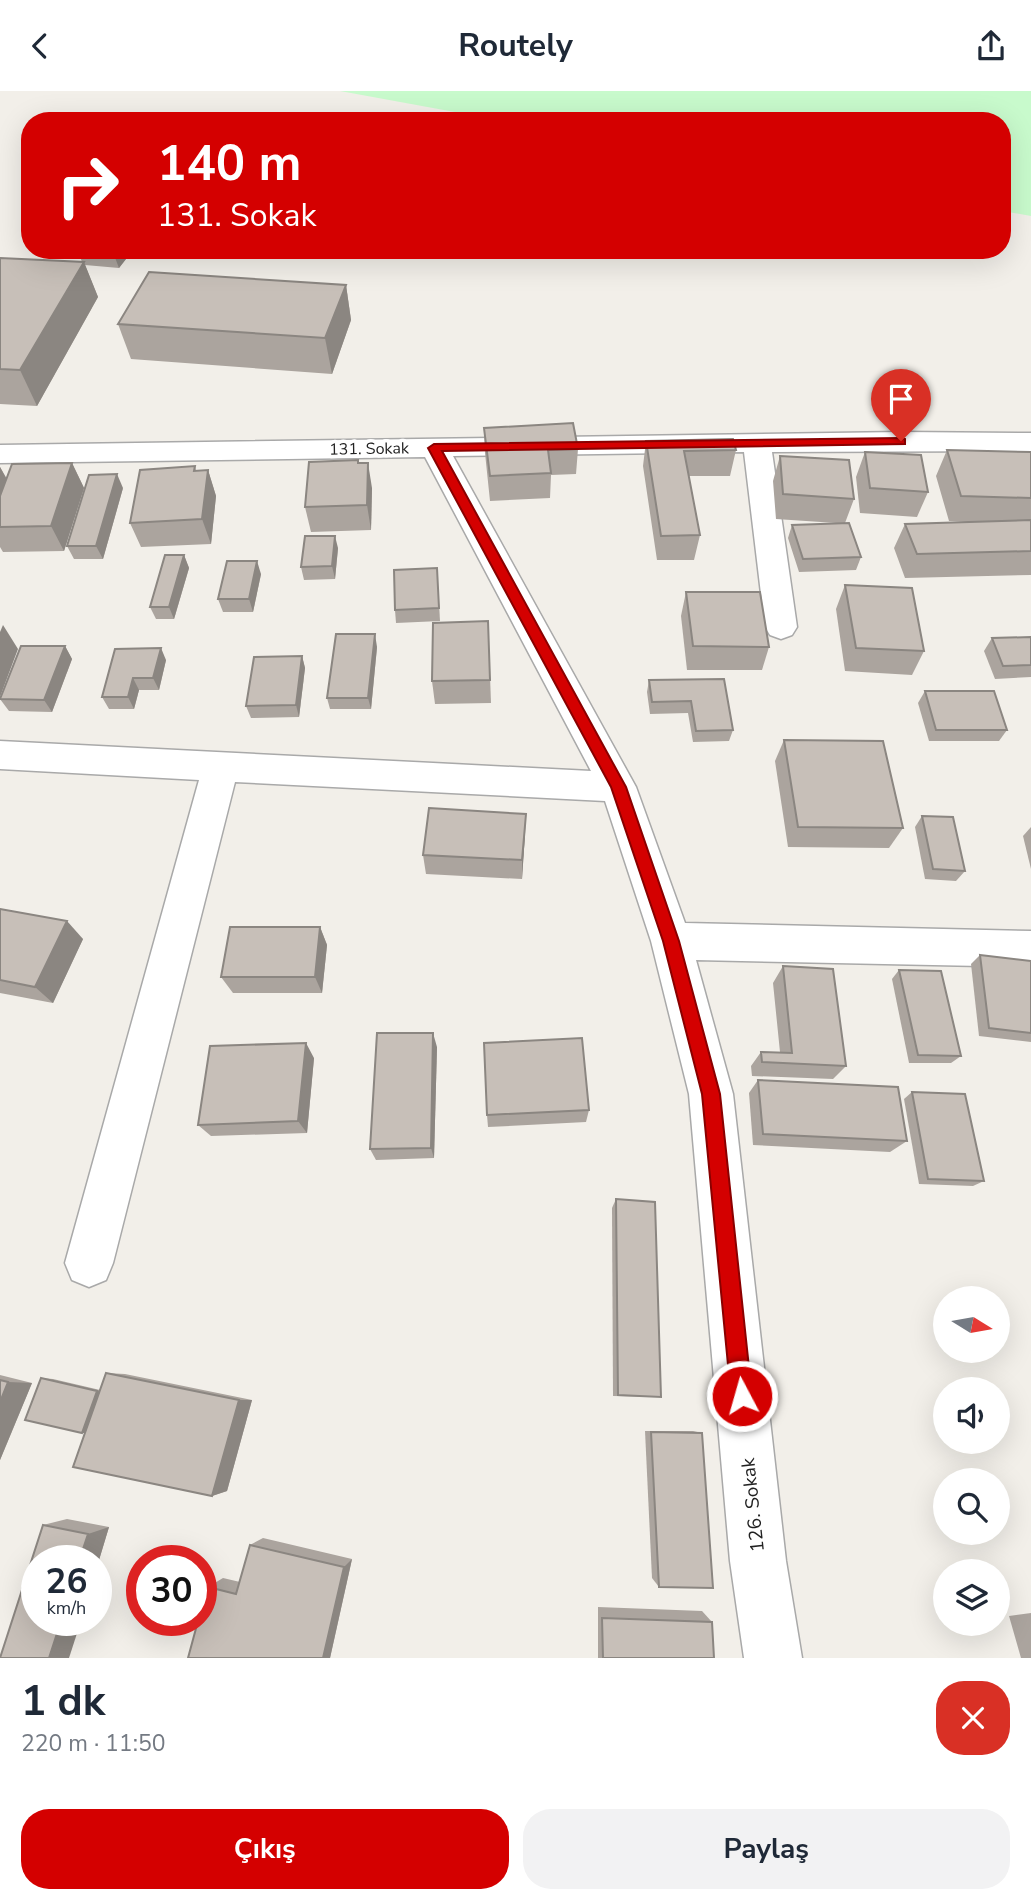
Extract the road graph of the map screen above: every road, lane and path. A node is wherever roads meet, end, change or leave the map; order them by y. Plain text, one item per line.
1 (1031, 442) edge
2 (757, 443) junction
3 (434, 448) junction
4 (0, 454) edge
5 (781, 627) dead end
6 (0, 755) edge
7 (220, 768) junction
8 (618, 787) junction
9 (671, 941) junction
10 (1031, 949) edge
11 (89, 1263) dead end
12 (772, 1658) edge

1 - 2 street, 131. Sokak
2 - 3 street, 131. Sokak
2 - 5 street
3 - 4 street, 131. Sokak
3 - 8 street, 126. Sokak
6 - 7 street
7 - 8 street
7 - 11 street
8 - 9 street, 126. Sokak
9 - 10 street
9 - 12 street, 126. Sokak

